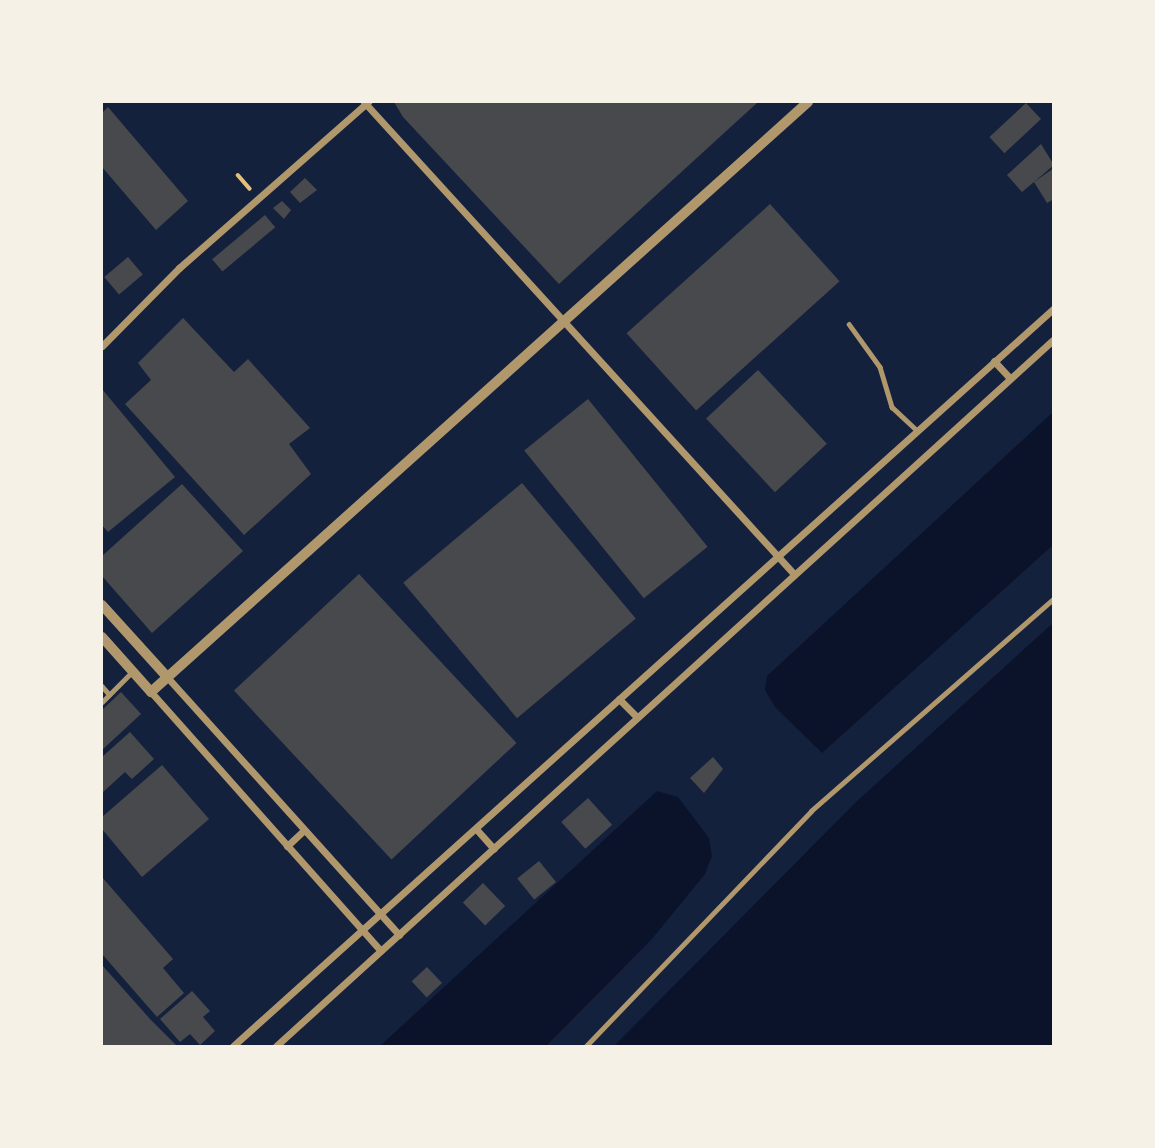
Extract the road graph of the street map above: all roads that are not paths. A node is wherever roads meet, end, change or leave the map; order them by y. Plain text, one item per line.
1 (366, 102) edge
2 (808, 102) edge
3 (1054, 308) edge
4 (564, 321) junction
5 (849, 324) dead end
6 (1054, 339) edge
7 (102, 346) edge
8 (995, 360) junction
9 (1010, 378) junction
10 (916, 430) junction
11 (778, 556) junction
12 (794, 574) junction
13 (1054, 598) edge
14 (102, 605) edge
15 (102, 637) edge
16 (133, 672) junction
17 (167, 677) junction
18 (102, 686) edge
19 (151, 692) junction
20 (109, 694) junction
21 (619, 699) junction
22 (102, 702) edge
23 (637, 717) junction
24 (477, 830) junction
25 (303, 831) junction
26 (287, 846) junction
27 (494, 849) junction
28 (379, 913) junction
29 (361, 930) junction
30 (399, 935) junction
31 (380, 951) junction
32 (237, 1045) edge
33 (276, 1046) edge
34 (586, 1046) edge

1 - 4 street
1 - 7 street
2 - 4 street
3 - 8 street
4 - 11 street
4 - 17 street
5 - 10 lane
6 - 9 street
8 - 9 street
8 - 10 street
9 - 12 street
10 - 11 street
11 - 12 street
11 - 21 street
12 - 23 street
13 - 34 lane
14 - 17 street
15 - 16 street
16 - 19 street
16 - 20 lane
17 - 19 street
17 - 25 street
18 - 20 lane
19 - 26 street
20 - 22 lane
21 - 23 street
21 - 24 street
23 - 27 street
24 - 27 street
24 - 28 street
25 - 26 street
25 - 28 street
26 - 29 street
27 - 30 street
28 - 29 street
28 - 30 street
29 - 31 street
29 - 32 street
30 - 31 street
31 - 33 street

